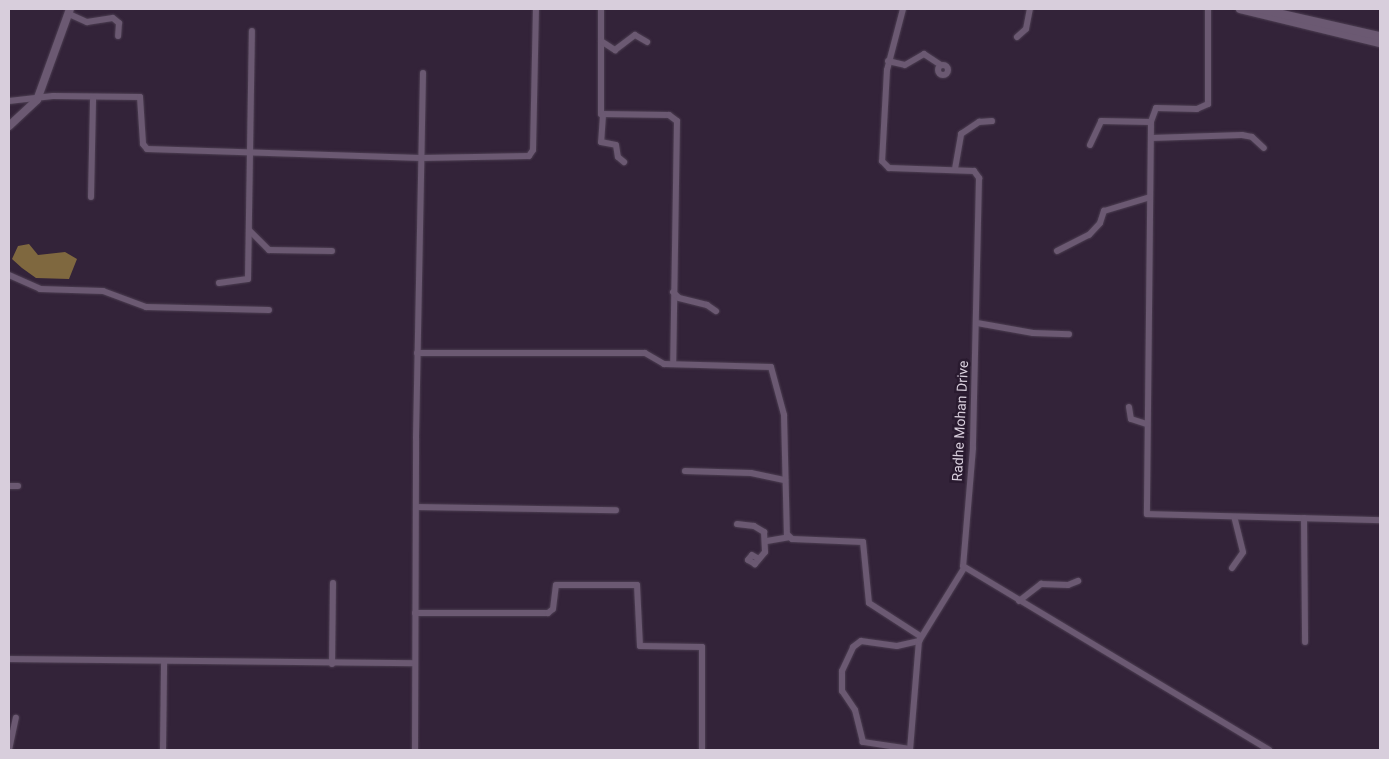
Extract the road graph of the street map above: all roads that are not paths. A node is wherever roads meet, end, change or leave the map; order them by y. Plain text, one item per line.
1 (536, 9) edge
2 (601, 9) edge
3 (903, 9) edge
4 (1030, 9) edge
5 (1204, 9) edge
6 (1208, 9) edge
7 (1240, 9) edge
8 (1260, 9) edge
9 (70, 11) edge
10 (1207, 29) junction
11 (252, 31) dead end
12 (118, 36) dead end
13 (1380, 36) edge
14 (1017, 37) dead end
15 (601, 41) junction
16 (647, 42) dead end
17 (1380, 44) edge
18 (888, 61) junction
19 (940, 66) dead end
20 (423, 73) dead end
21 (93, 98) junction
22 (37, 100) junction
23 (9, 101) edge
24 (603, 115) junction
25 (992, 121) dead end
26 (1152, 122) junction
27 (9, 126) edge
28 (1151, 138) junction
29 (1090, 145) dead end
30 (1264, 148) dead end
31 (250, 151) junction
32 (421, 158) junction
33 (624, 162) dead end
34 (955, 169) junction
35 (91, 197) dead end
36 (1150, 197) junction
37 (250, 231) junction
38 (332, 252) dead end
39 (1057, 252) dead end
40 (9, 275) edge
41 (219, 283) dead end
42 (672, 292) junction
43 (269, 310) dead end
44 (716, 311) dead end
45 (977, 323) junction
46 (1069, 334) dead end
47 (417, 353) junction
48 (673, 364) junction
49 (1130, 407) dead end
50 (1146, 424) junction
51 (685, 471) dead end
52 (785, 480) junction
53 (9, 486) edge
54 (18, 486) dead end
55 (416, 507) junction
56 (616, 510) dead end
57 (1234, 517) junction
58 (1304, 518) junction
59 (1380, 520) edge
60 (737, 524) dead end
61 (789, 537) junction
62 (767, 541) junction
63 (759, 558) dead end
64 (964, 568) junction
65 (1232, 568) dead end
66 (1078, 581) dead end
67 (333, 583) dead end
68 (1018, 602) junction
69 (415, 613) junction
70 (919, 638) junction
71 (1305, 642) dead end
72 (9, 659) edge
73 (164, 662) junction
74 (414, 663) junction
75 (332, 664) junction
76 (16, 718) dead end
77 (9, 750) edge
78 (163, 750) edge
79 (415, 750) edge
80 (702, 750) edge
81 (910, 750) edge
82 (1269, 750) edge

1 - 32 street
2 - 15 street
3 - 18 street, Radhe Mohan Drive
4 - 14 street
5 - 10 street
6 - 10 street
7 - 17 street
8 - 13 street
9 - 12 street
9 - 22 street
10 - 26 street
11 - 31 street
15 - 16 street
15 - 24 street
18 - 19 street
18 - 34 street, Radhe Mohan Drive
20 - 32 street
21 - 22 street
21 - 31 street
21 - 35 street
22 - 23 street
22 - 27 street
24 - 33 street
24 - 42 street
25 - 34 street
26 - 28 street
26 - 29 street
28 - 30 street
28 - 36 street
31 - 32 street
31 - 37 street
32 - 47 street
34 - 45 street, Radhe Mohan Drive
36 - 39 street
36 - 50 street
37 - 38 street
37 - 41 street
40 - 43 street
42 - 44 street
42 - 48 street
45 - 46 street
45 - 64 street, Radhe Mohan Drive
47 - 48 street
47 - 55 street
48 - 52 street
49 - 50 street
50 - 57 street
51 - 52 street
52 - 61 street
53 - 54 street
55 - 56 street
55 - 69 street
57 - 58 street
57 - 65 street
58 - 59 street
58 - 71 street
60 - 62 street
61 - 62 street
61 - 70 street
62 - 63 street
64 - 68 street
64 - 70 street
66 - 68 street
67 - 75 street
68 - 82 street
69 - 74 street
69 - 80 street
70 - 81 street
70 - 81 street
72 - 73 street
73 - 75 street
73 - 78 street
74 - 75 street
74 - 79 street
76 - 77 street

